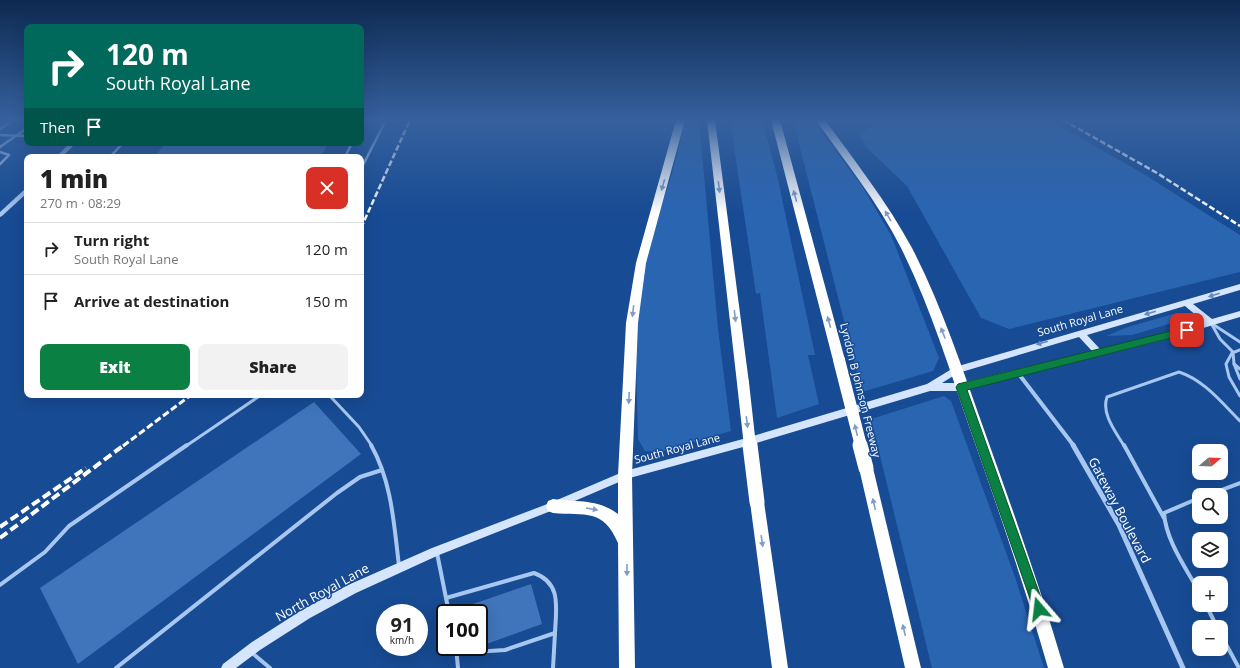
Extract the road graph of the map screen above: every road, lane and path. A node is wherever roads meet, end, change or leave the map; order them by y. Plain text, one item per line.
1 (370, 151) edge
2 (672, 151) edge
3 (715, 151) edge
4 (783, 151) edge
5 (843, 151) edge
6 (0, 152) edge
7 (364, 163) edge
8 (0, 164) edge
9 (24, 193) edge
10 (0, 214) edge
11 (1240, 287) edge
12 (1187, 303) junction
13 (1240, 314) edge
14 (1211, 323) junction
15 (1080, 333) junction
16 (1240, 342) edge
17 (1240, 350) edge
18 (1233, 352) junction
19 (1099, 353) junction
20 (1234, 364) junction
21 (1240, 369) edge
22 (955, 370) junction
23 (1240, 372) edge
24 (1018, 374) junction
25 (1240, 379) edge
26 (930, 387) junction
27 (961, 387) junction
28 (1240, 396) edge
29 (257, 398) edge
30 (332, 398) edge
31 (1240, 421) edge
32 (382, 470) junction
33 (626, 475) junction
34 (1240, 483) edge
35 (1227, 488) edge
36 (1192, 501) edge
37 (553, 506) junction
38 (1164, 518) junction
39 (627, 550) junction
40 (436, 551) junction
41 (399, 568) junction
42 (1192, 579) edge
43 (0, 585) edge
44 (446, 598) junction
45 (447, 604) edge
46 (555, 633) junction
47 (1228, 648) edge
48 (250, 651) junction
49 (488, 651) edge
50 (458, 656) edge
51 (116, 668) edge
52 (227, 668) edge
53 (270, 668) edge
54 (458, 668) edge
55 (553, 668) edge
56 (627, 668) edge
57 (780, 668) edge
58 (913, 668) edge
59 (1056, 668) edge
60 (1184, 668) edge
61 (1239, 668) edge

1 - 7 lane
2 -> 33 highway
3 -> 57 highway, bridge
58 -> 4 highway, Lyndon B Johnson Freeway, bridge
22 -> 5 highway
6 - 8 lane
9 - 10 street
11 -> 12 main road, South Royal Lane
12 - 14 main road
12 -> 15 main road, South Royal Lane
13 - 14 main road, South Royal Lane
14 - 16 lane
14 - 18 lane
14 - 19 main road, South Royal Lane
15 - 19 main road
15 -> 22 main road, South Royal Lane
17 - 18 lane
18 - 20 lane
18 - 28 lane
19 - 24 main road, South Royal Lane
20 - 21 lane
20 - 23 lane
20 - 25 lane
22 - 26 main road, South Royal Lane
22 - 27 highway
24 - 27 main road, South Royal Lane
24 - 60 street, Gateway Boulevard
26 - 27 main road, South Royal Lane
26 - 33 main road, South Royal Lane
27 - 59 highway
29 - 43 lane
30 - 32 lane
31 - 38 lane
32 - 41 lane
32 - 51 lane
33 - 37 main road, South Royal Lane
33 - 39 highway
34 - 35 lane
36 - 38 lane
37 -> 39 highway
37 - 40 main road, South Royal Lane
38 - 42 lane
39 -> 56 highway
40 - 41 main road, North Royal Lane
40 - 44 lane
41 - 48 main road, North Royal Lane
44 - 45 lane
44 - 46 lane
46 - 49 lane
46 - 55 lane
47 - 61 lane
48 - 52 main road, North Royal Lane
48 - 53 lane
50 - 54 lane

